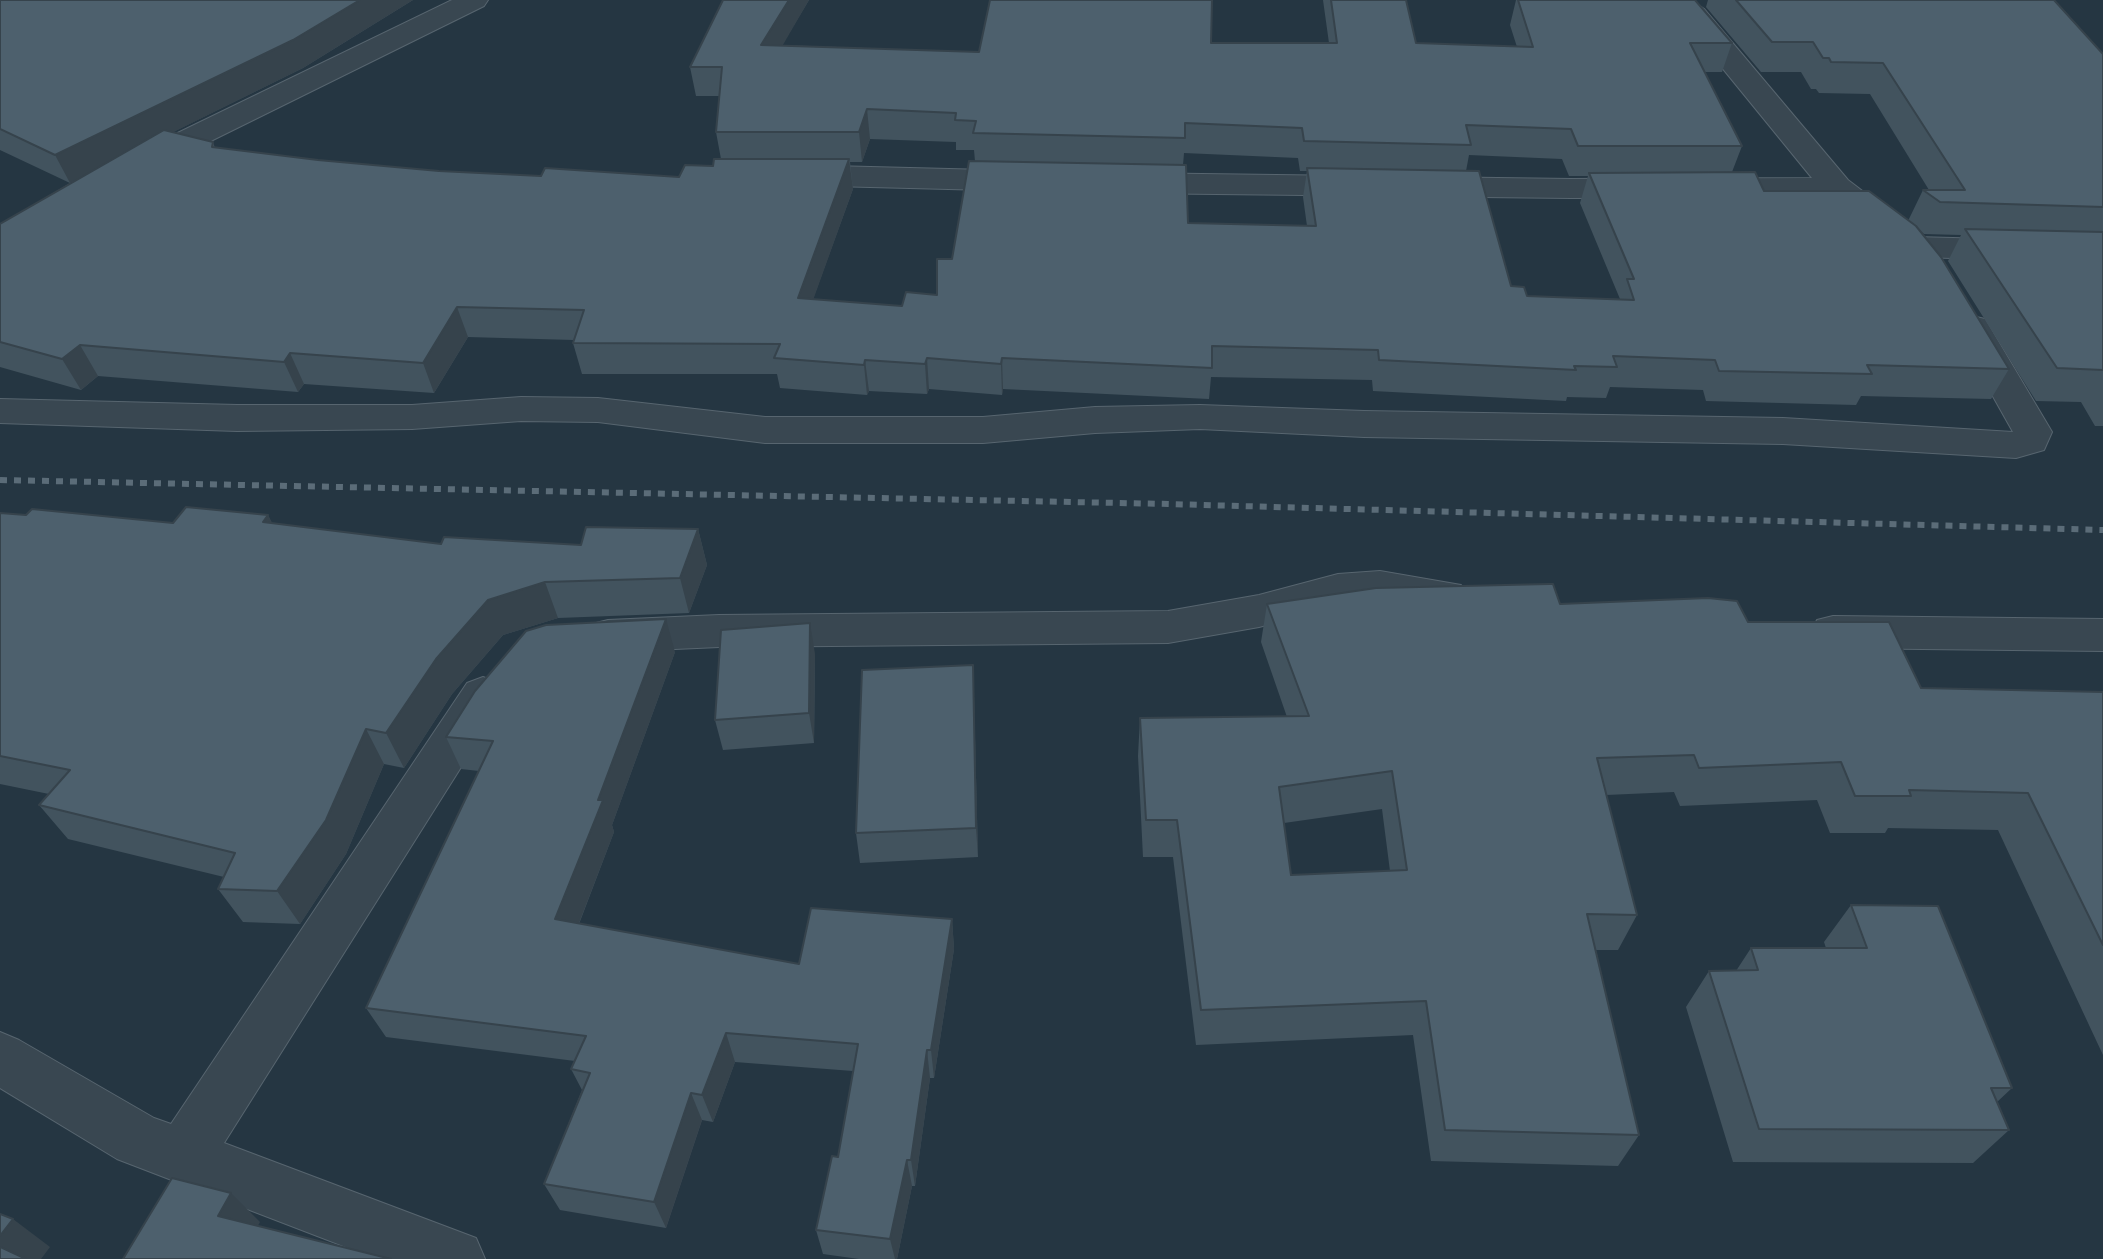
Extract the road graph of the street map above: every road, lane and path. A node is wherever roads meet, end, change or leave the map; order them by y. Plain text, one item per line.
1 (474, 0) edge
2 (1673, 0) edge
3 (174, 145) junction
4 (220, 157) edge
5 (756, 174) edge
6 (1050, 181) edge
7 (107, 182) edge
8 (1095, 183) edge
9 (1837, 187) junction
10 (1915, 247) junction
11 (2103, 252) edge
12 (0, 411) edge
13 (1488, 601) edge
14 (1794, 628) edge
15 (2103, 635) edge
16 (571, 637) edge
17 (511, 661) edge
18 (0, 1058) edge
19 (183, 1156) junction
20 (455, 1259) edge

1 - 3 street
2 - 9 street
3 - 4 street
3 - 7 street
5 - 6 street
8 - 9 street
9 - 10 street
10 - 11 street
10 - 12 street
13 - 16 street
14 - 15 street
17 - 19 street
18 - 19 street
19 - 20 street

